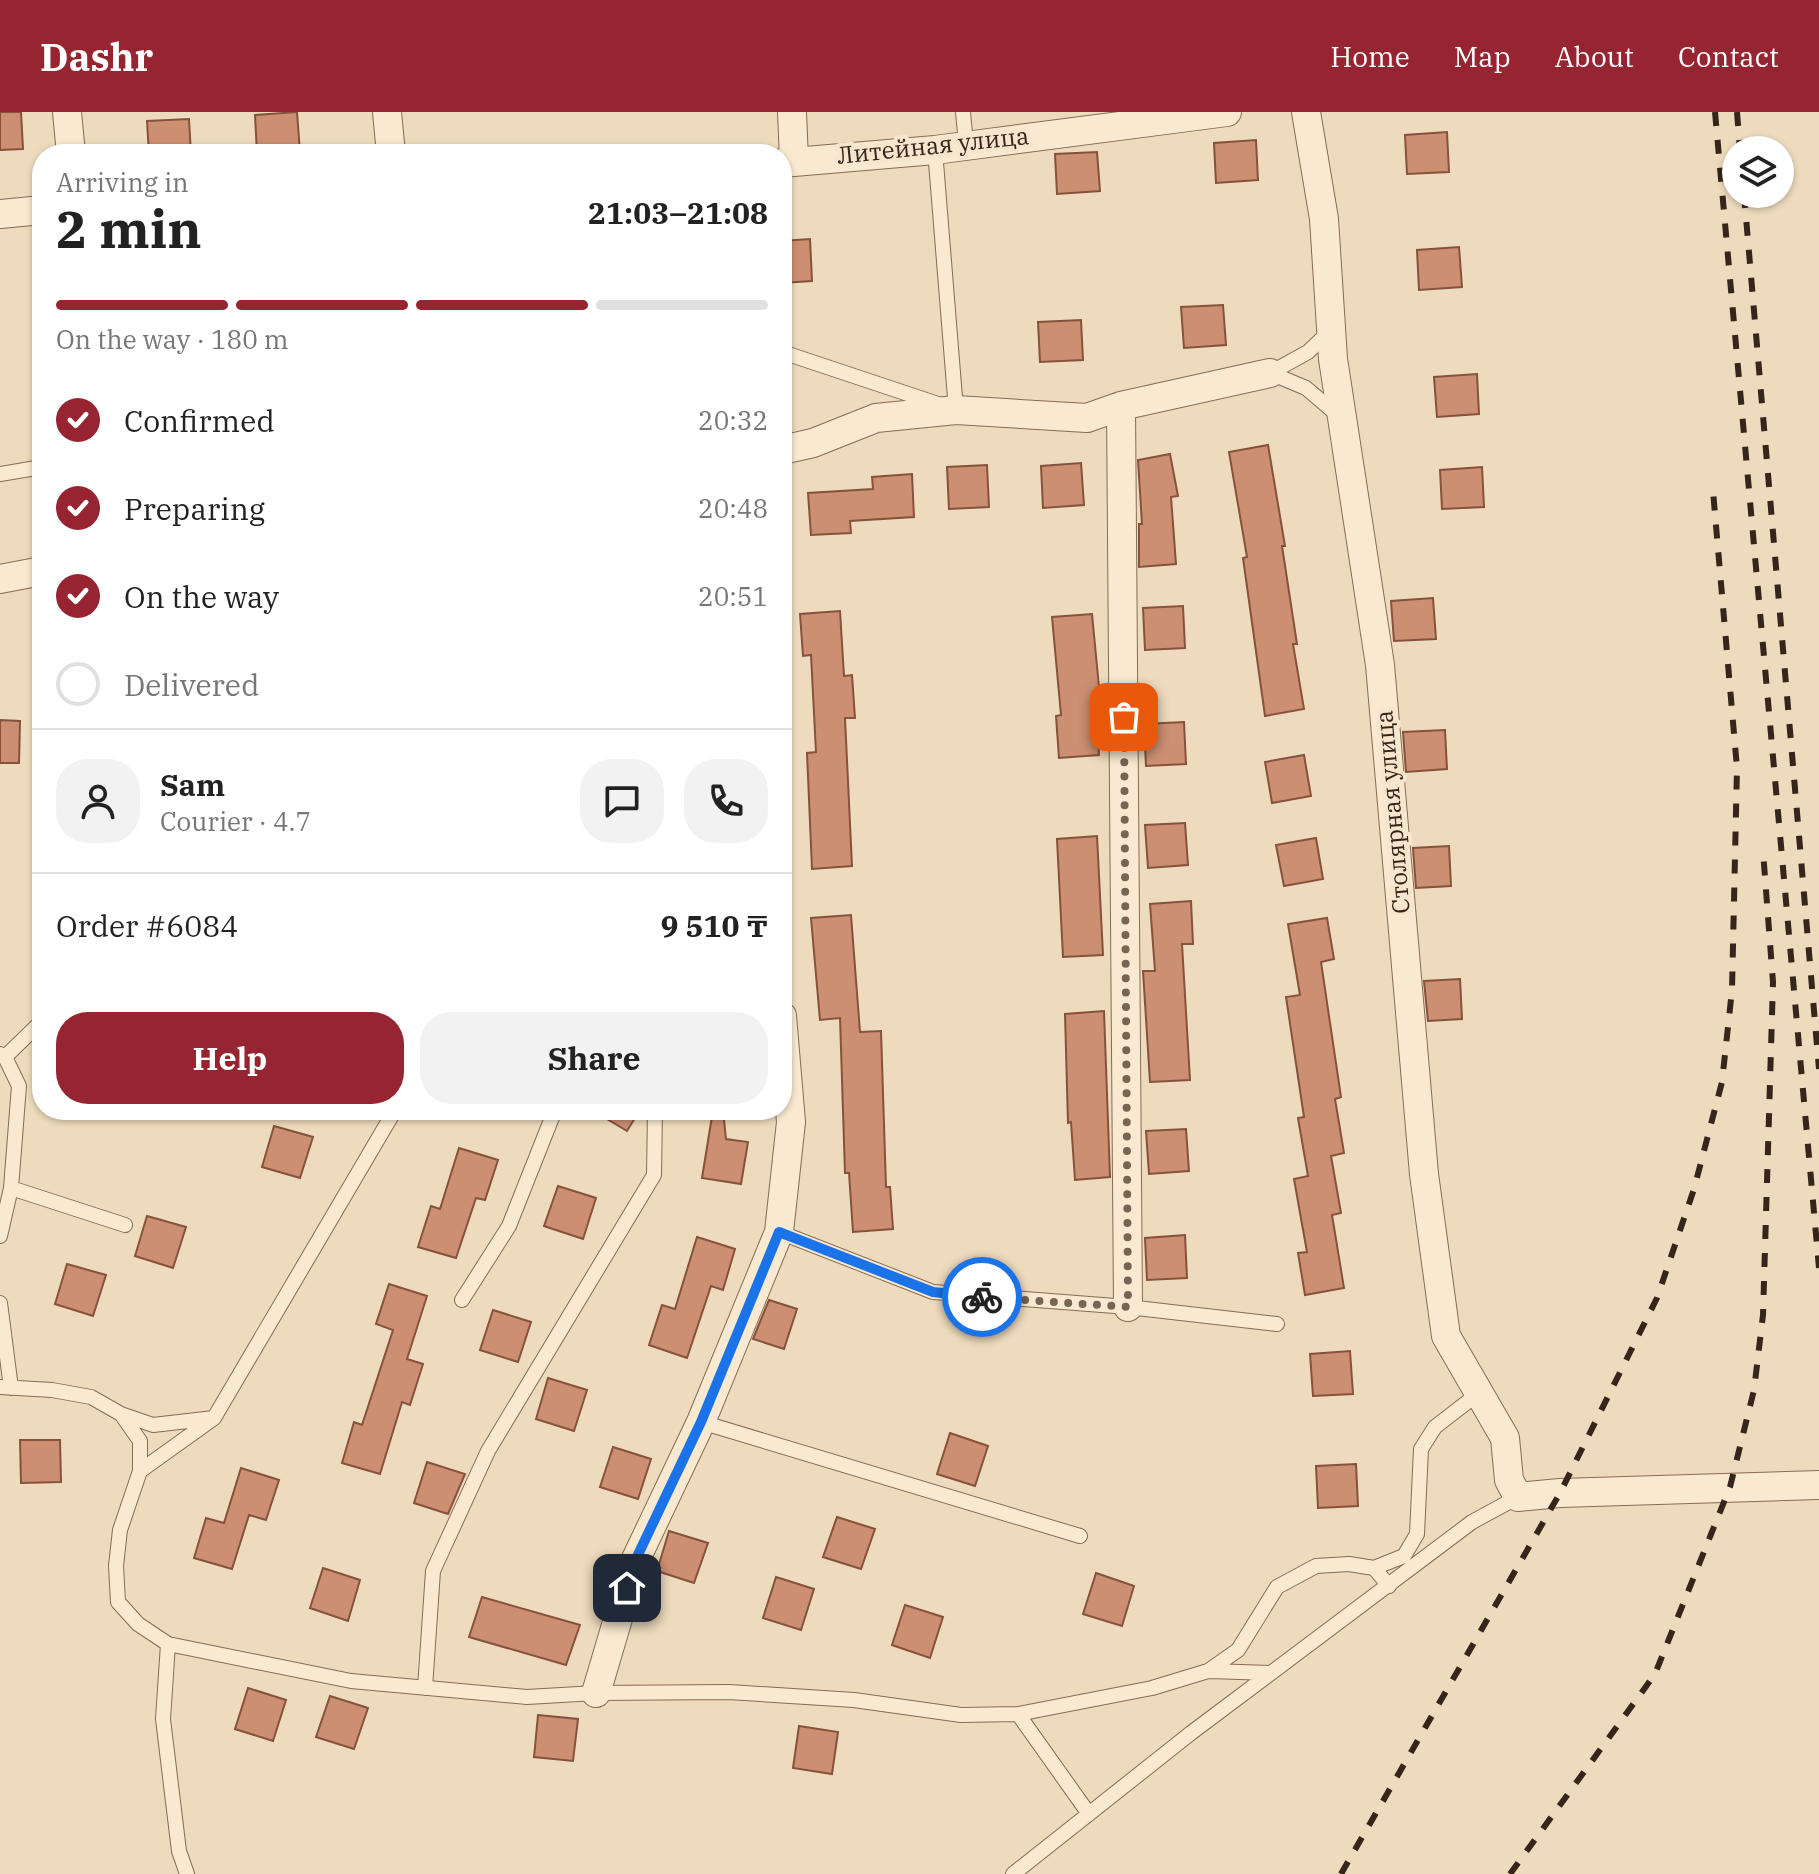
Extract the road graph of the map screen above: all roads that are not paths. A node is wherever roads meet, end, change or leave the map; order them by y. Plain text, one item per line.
1 (67, 112) edge
2 (387, 112) edge
3 (792, 112) edge
4 (963, 112) edge
5 (1227, 112) edge
6 (1306, 112) edge
7 (70, 144) edge
8 (390, 144) edge
9 (789, 144) edge
10 (966, 144) junction
11 (935, 150) junction
12 (792, 161) edge
13 (32, 211) edge
14 (0, 214) edge
15 (1331, 330) junction
16 (792, 355) edge
17 (1270, 373) junction
18 (1121, 406) junction
19 (956, 410) junction
20 (1342, 419) junction
21 (792, 448) edge
22 (32, 469) edge
23 (0, 474) edge
24 (32, 573) edge
25 (0, 579) edge
26 (32, 1030) edge
27 (3, 1055) edge
28 (389, 1120) edge
29 (551, 1120) edge
30 (655, 1120) edge
31 (791, 1120) edge
32 (11, 1188) junction
33 (125, 1225) dead end
34 (779, 1232) junction
35 (0, 1236) edge
36 (462, 1300) dead end
37 (0, 1303) edge
38 (1128, 1307) junction
39 (1277, 1324) dead end
40 (6, 1387) edge
41 (1479, 1393) junction
42 (121, 1414) junction
43 (214, 1418) junction
44 (701, 1422) junction
45 (140, 1471) junction
46 (1819, 1485) edge
47 (1518, 1497) junction
48 (1080, 1536) dead end
49 (1374, 1568) junction
50 (1389, 1586) junction
51 (168, 1644) junction
52 (1208, 1671) junction
53 (1271, 1673) junction
54 (425, 1688) junction
55 (596, 1693) junction
56 (1018, 1714) junction
57 (1089, 1814) junction
58 (187, 1874) edge
59 (1013, 1874) edge

1 - 7 street
2 - 8 street
3 - 9 street
4 - 10 lane
5 - 10 street, Литейная улица
6 - 15 street, Столярная улица
10 - 11 street, Литейная улица
11 - 12 street, Литейная улица
11 - 19 lane
13 - 14 street
15 - 17 lane
15 - 20 street, Столярная улица
16 - 19 lane
17 - 18 street
17 - 20 lane
18 - 19 street
18 - 38 street
19 - 21 street
20 - 41 street, Столярная улица
22 - 23 lane
24 - 25 street
26 - 27 lane
27 - 32 lane
28 - 43 lane
29 - 36 lane
30 - 54 lane
31 - 34 street
32 - 33 lane
32 - 35 lane
34 - 38 lane
34 - 44 street
37 - 40 lane
38 - 39 lane
40 - 42 lane
41 - 47 street, Столярная улица
41 - 49 lane
42 - 43 lane
42 - 45 lane
43 - 45 lane
44 - 48 lane
44 - 55 street
45 - 51 lane
46 - 47 street
47 - 50 lane
49 - 50 lane
49 - 52 lane
50 - 53 lane
51 - 54 lane
51 - 58 lane
52 - 53 lane
52 - 56 lane
53 - 57 lane
54 - 55 lane
55 - 56 lane
56 - 57 lane
57 - 59 lane

